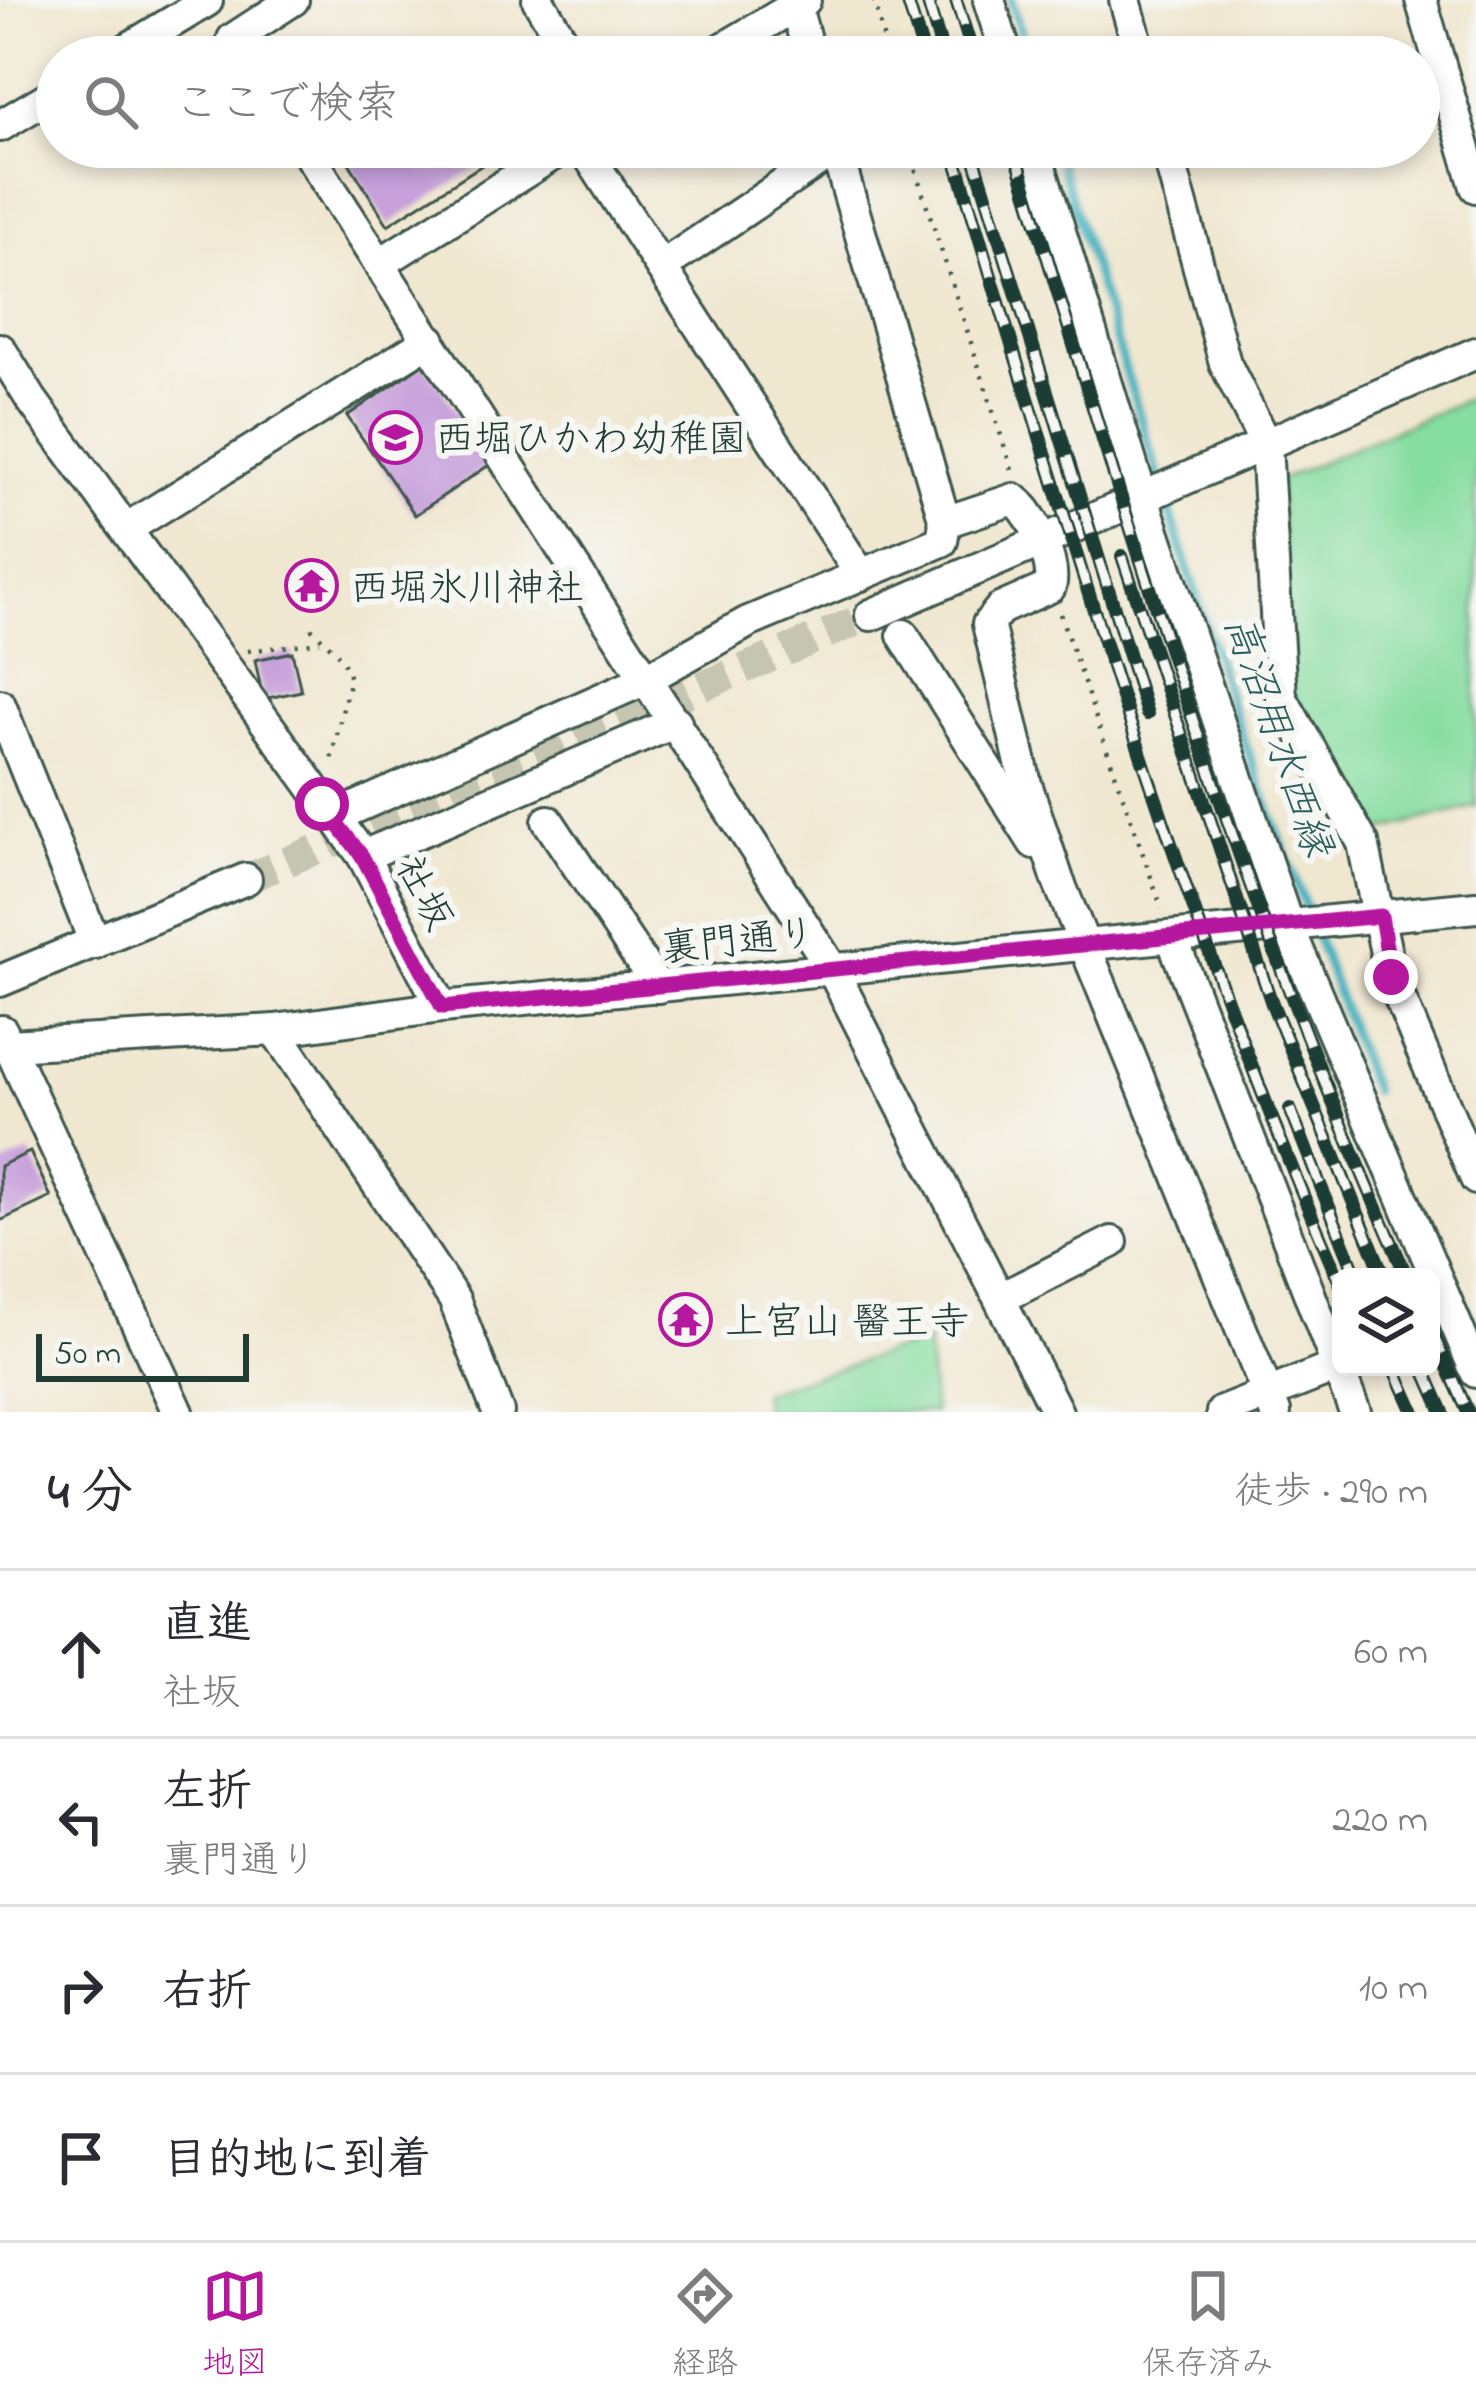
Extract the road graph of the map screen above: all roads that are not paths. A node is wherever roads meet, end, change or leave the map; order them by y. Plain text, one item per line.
1 (207, 0) edge
2 (293, 0) edge
3 (538, 0) edge
4 (989, 0) edge
5 (1125, 0) edge
6 (1421, 0) edge
7 (798, 1) edge
8 (148, 36) edge
9 (230, 36) edge
10 (252, 36) edge
11 (559, 36) edge
12 (742, 36) edge
13 (806, 36) edge
14 (1000, 36) edge
15 (1135, 36) edge
16 (1432, 36) edge
17 (1440, 65) edge
18 (36, 105) edge
19 (0, 127) edge
20 (318, 168) edge
21 (531, 168) edge
22 (597, 168) edge
23 (807, 168) edge
24 (842, 168) edge
25 (1041, 168) edge
26 (1172, 168) edge
27 (1476, 187) edge
28 (381, 262) junction
29 (661, 267) junction
30 (430, 340) junction
31 (0, 349) edge
32 (1476, 353) edge
33 (1266, 446) junction
34 (1156, 493) junction
35 (945, 522) junction
36 (126, 529) junction
37 (1039, 543) junction
38 (861, 575) junction
39 (871, 615) tunnel mouth
40 (903, 635) dead end
41 (646, 679) junction
42 (0, 705) edge
43 (676, 722) junction
44 (328, 811) junction
45 (548, 821) dead end
46 (362, 856) junction
47 (246, 879) tunnel mouth
48 (1058, 880) junction
49 (1476, 908) edge
50 (1381, 916) junction
51 (1302, 925) junction
52 (1172, 938) junction
53 (95, 943) junction
54 (1087, 945) junction
55 (831, 968) junction
56 (0, 982) edge
57 (658, 987) junction
58 (442, 1007) junction
59 (275, 1030) junction
60 (4, 1036) edge
61 (1476, 1179) edge
62 (1112, 1242) dead end
63 (1001, 1298) junction
64 (1454, 1320) edge
65 (1332, 1351) edge
66 (1332, 1370) edge
67 (1476, 1372) edge
68 (1341, 1376) edge
69 (1271, 1403) edge
70 (178, 1412) edge
71 (498, 1412) edge
72 (1057, 1412) edge
73 (1222, 1412) edge
74 (1355, 1412) edge

1 - 8 street
1 - 9 street
2 - 10 street
3 - 11 street
4 - 14 street
5 - 15 street
6 - 16 street
7 - 12 street
7 - 13 street
17 - 27 street
18 - 19 street
20 - 28 street
21 - 28 street
22 - 29 street
23 - 29 street
24 - 35 street
25 - 34 street
26 - 33 street
28 - 30 street
29 - 38 street
30 - 36 street
30 - 41 street
31 - 36 street, 社坂
32 - 33 street
33 - 34 street
33 - 50 street
34 - 37 street
34 - 51 street
35 - 37 street
35 - 38 street
36 - 44 street, 社坂
37 - 39 street
37 - 48 street
38 - 41 street
40 - 48 street
41 - 43 street
41 - 44 street
42 - 53 street
43 - 46 street
43 - 55 street
44 - 46 street, 社坂
45 - 57 street
46 - 58 street, 社坂
47 - 53 street
48 - 54 street
49 - 50 street, 裏門通り
50 - 51 street, 裏門通り
50 - 61 street
51 - 52 street, 裏門通り
51 - 64 street
52 - 54 street, 裏門通り
52 - 65 street
53 - 56 street
54 - 55 street, 裏門通り
54 - 69 street
55 - 57 street, 裏門通り
55 - 63 street
57 - 58 street, 裏門通り
58 - 59 street, 裏門通り
59 - 60 street, 裏門通り
59 - 71 street
60 - 70 street
62 - 63 street
63 - 72 street
64 - 67 street
66 - 69 street
68 - 74 street
69 - 73 street

